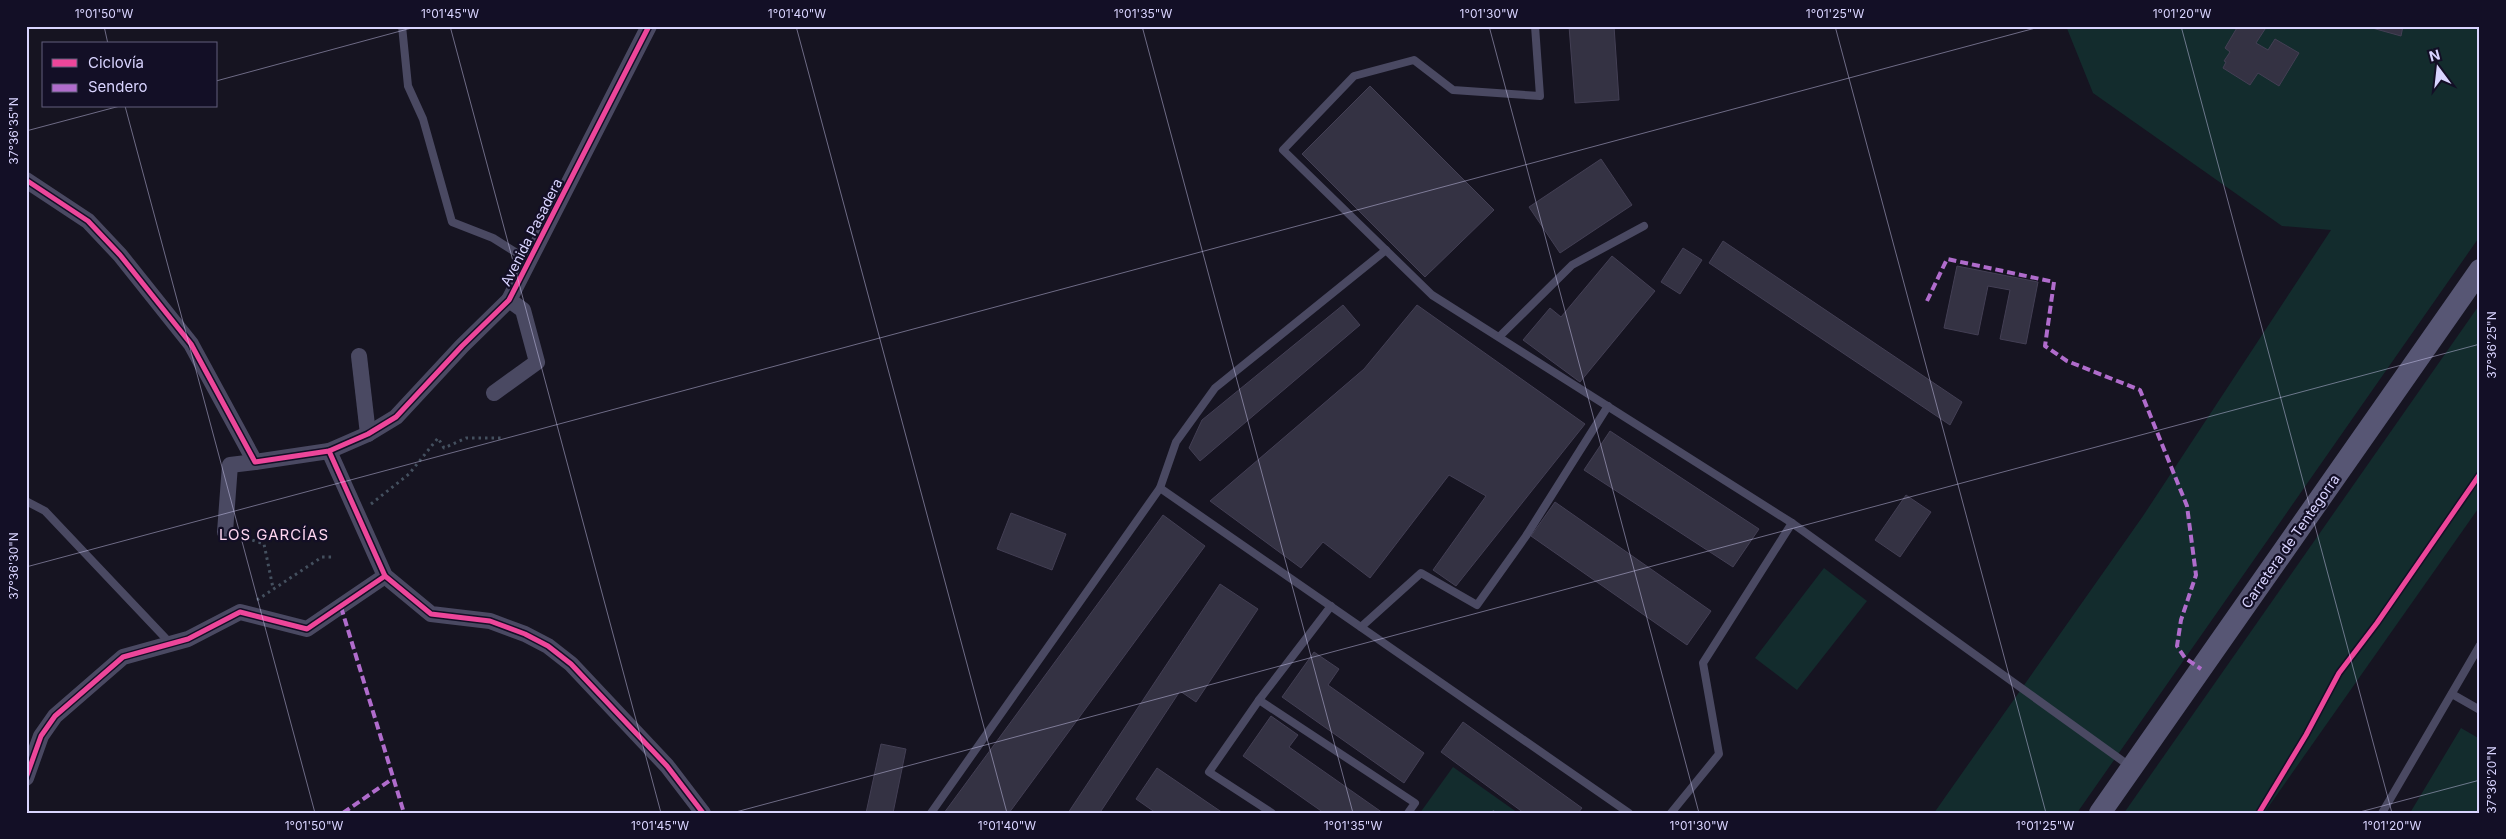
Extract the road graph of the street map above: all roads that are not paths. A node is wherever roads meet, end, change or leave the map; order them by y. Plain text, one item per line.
1 (402, 26) edge
2 (649, 26) edge
3 (1535, 26) edge
4 (26, 180) edge
5 (1644, 226) dead end
6 (1386, 250) junction
7 (528, 260) junction
8 (2480, 270) edge
9 (509, 300) junction
10 (1499, 337) junction
11 (359, 356) dead end
12 (494, 393) dead end
13 (1608, 406) junction
14 (368, 434) junction
15 (329, 451) junction
16 (255, 462) junction
17 (1160, 488) junction
18 (26, 500) edge
19 (1792, 523) junction
20 (226, 532) road end
21 (385, 576) junction
22 (1331, 606) junction
23 (1361, 628) junction
24 (171, 644) junction
25 (2480, 645) edge
26 (2452, 694) junction
27 (1260, 700) junction
28 (2480, 710) edge
29 (2132, 768) junction
30 (26, 778) edge
31 (703, 813) edge
32 (931, 813) edge
33 (1272, 813) edge
34 (1408, 813) edge
35 (1629, 813) edge
36 (1671, 813) edge
37 (2100, 813) edge
38 (2382, 813) edge

1 - 7 lane
2 - 7 street, Avenida Pasadera
3 - 6 lane
4 - 16 street
5 - 10 lane
6 - 10 lane
6 - 17 lane
7 - 9 street, Avenida Pasadera
8 - 29 main road, Carretera de Tentegorra
9 - 12 street
9 - 14 street, Avenida Pasadera
10 - 13 lane
11 - 14 street
13 - 19 lane
13 - 23 lane
14 - 15 street, Avenida Pasadera
15 - 16 street, Avenida Pasadera
15 - 21 street
16 - 20 street, Avenida Pasadera
17 - 22 lane
17 - 32 lane
18 - 24 lane
19 - 29 lane
19 - 36 lane
21 - 24 street
21 - 31 street
22 - 23 lane
22 - 27 lane
23 - 35 lane
24 - 30 street
25 - 26 lane
26 - 28 lane
26 - 38 lane
27 - 33 lane
27 - 34 lane
29 - 37 main road, Carretera de Tentegorra

